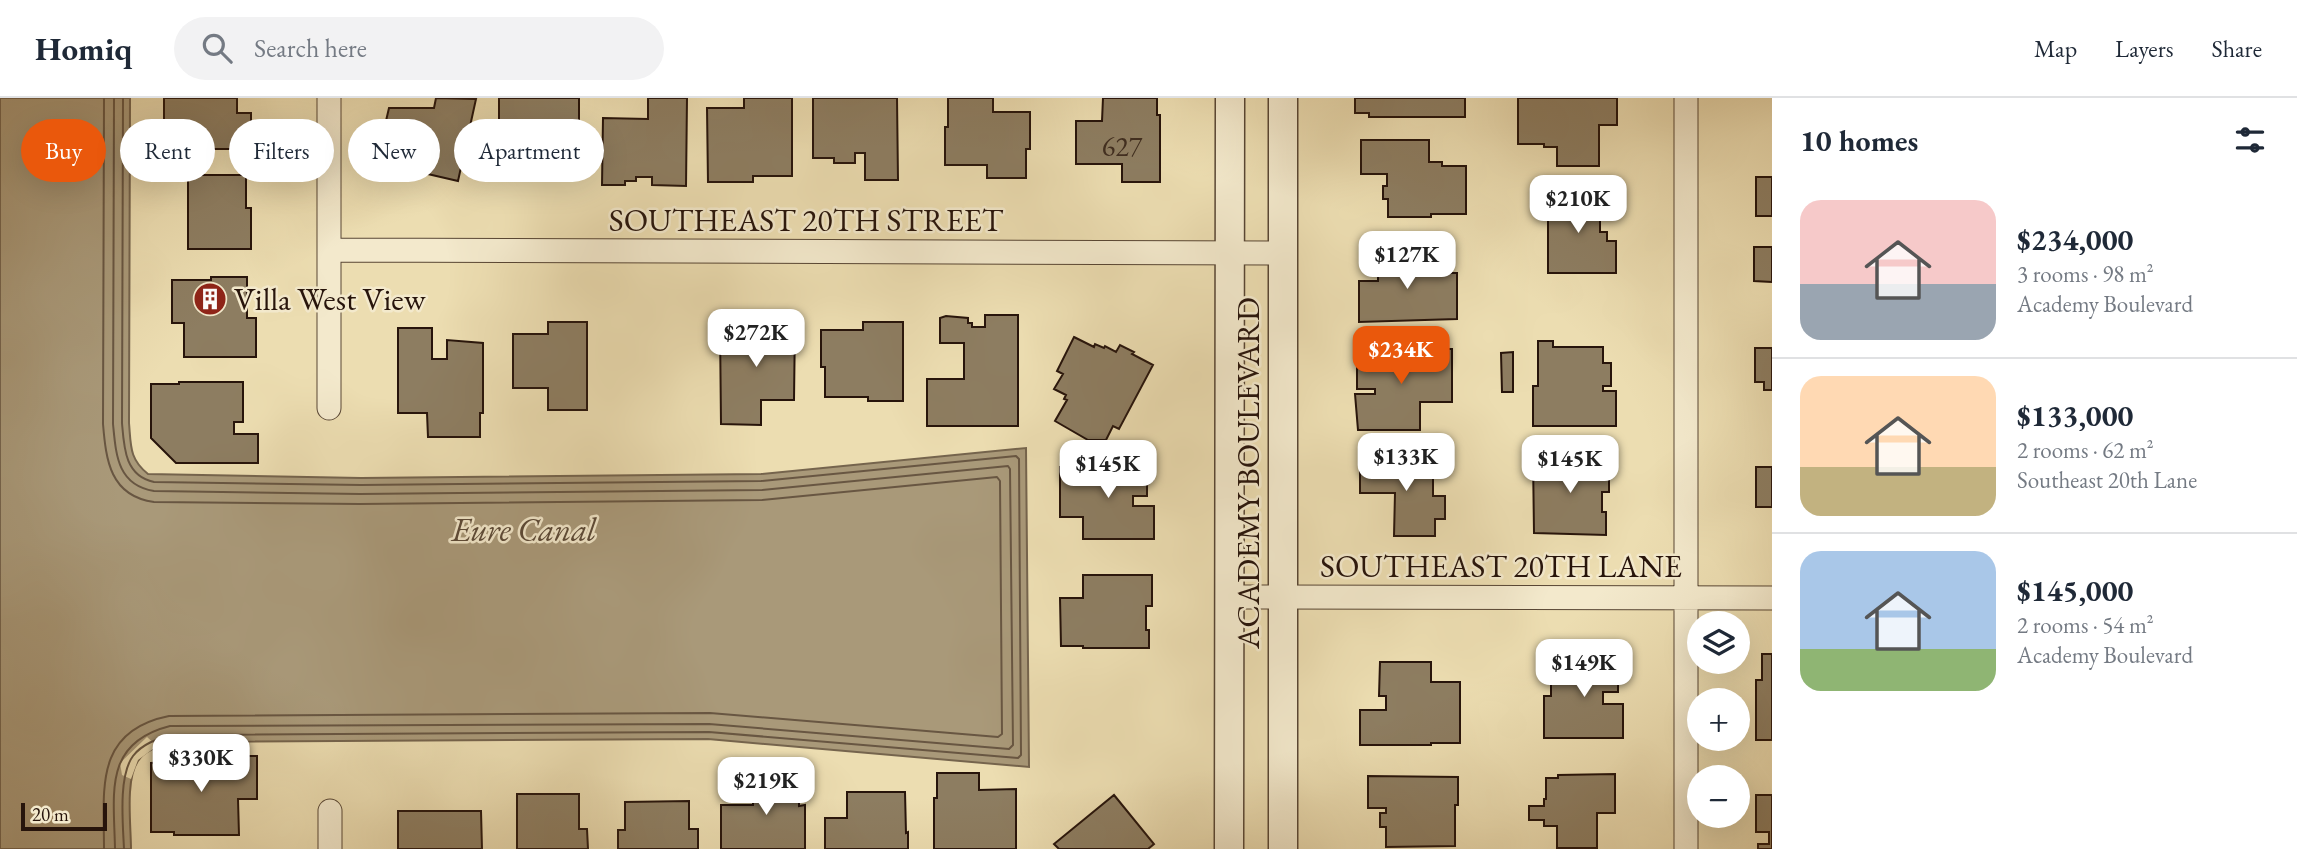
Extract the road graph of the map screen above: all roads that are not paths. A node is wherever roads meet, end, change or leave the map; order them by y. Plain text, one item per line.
1 (329, 98) edge
2 (1230, 98) edge
3 (1283, 98) edge
4 (1686, 98) edge
5 (329, 250) junction
6 (1229, 253) junction
7 (1283, 253) junction
8 (329, 408) dead end
9 (1229, 597) junction
10 (1283, 597) junction
11 (1686, 598) junction
12 (1772, 598) edge
13 (330, 811) dead end
14 (330, 849) edge
15 (1229, 849) edge
16 (1283, 849) edge
17 (1686, 849) edge

1 - 5 street
2 - 6 street, ACADEMY BOULEVARD
3 - 7 street, ACADEMY BOULEVARD
4 - 11 street
5 - 6 street, SOUTHEAST 20TH STREET
5 - 8 street
6 - 7 street, SOUTHEAST 20TH STREET
6 - 9 street, ACADEMY BOULEVARD
7 - 10 street, ACADEMY BOULEVARD
9 - 10 street, SOUTHEAST 20TH LANE
9 - 15 street, ACADEMY BOULEVARD
10 - 11 street, SOUTHEAST 20TH LANE
10 - 16 street, ACADEMY BOULEVARD
11 - 12 street, SOUTHEAST 20TH LANE
11 - 17 street
13 - 14 street

